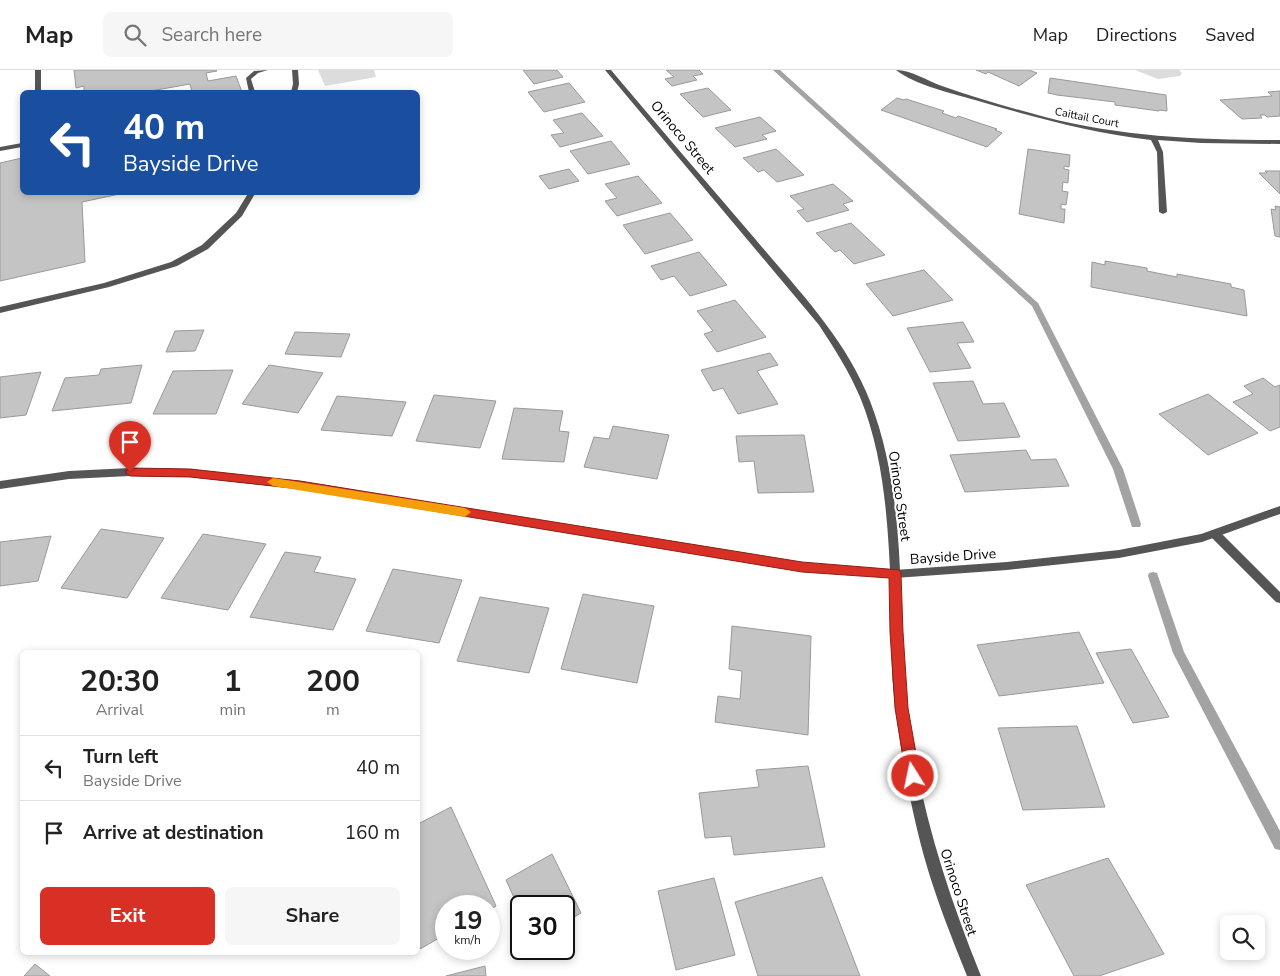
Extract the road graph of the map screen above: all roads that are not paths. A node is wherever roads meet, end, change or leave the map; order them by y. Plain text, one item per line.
1 (38, 70) edge
2 (265, 70) edge
3 (295, 70) edge
4 (608, 70) edge
5 (899, 70) edge
6 (38, 90) edge
7 (251, 90) edge
8 (294, 90) edge
9 (1154, 138) junction
10 (1280, 142) edge
11 (20, 145) edge
12 (0, 149) edge
13 (251, 195) edge
14 (1163, 212) dead end
15 (0, 310) edge
16 (0, 485) edge
17 (1280, 510) edge
18 (1214, 534) junction
19 (895, 574) junction
20 (1280, 599) edge
21 (974, 976) edge

1 - 6 street
2 - 7 street
3 - 8 street
4 - 19 street, Orinoco Street
5 - 9 street, Caittail Court
9 - 10 street, Caittail Court
9 - 14 street
11 - 12 street
13 - 15 street
16 - 19 street, Bayside Drive
17 - 18 street, Bayside Drive
18 - 19 street, Bayside Drive
18 - 20 street
19 - 21 street, Orinoco Street

